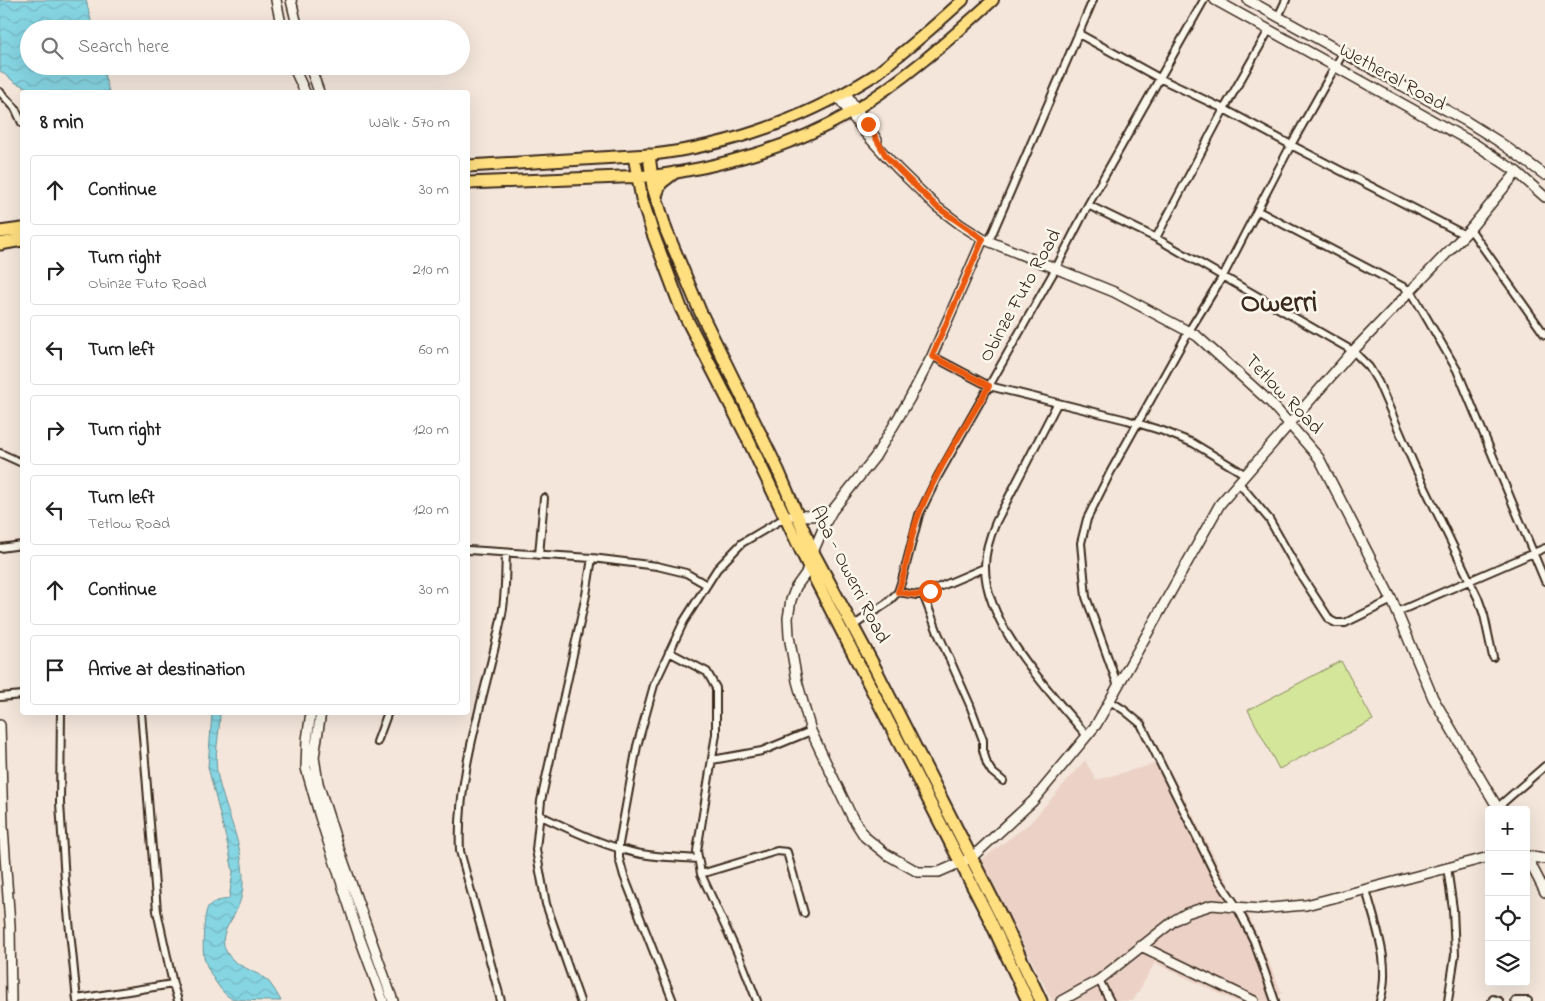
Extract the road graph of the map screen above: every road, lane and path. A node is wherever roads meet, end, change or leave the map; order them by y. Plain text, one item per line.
1 (276, 0) edge
2 (291, 0) edge
3 (964, 0) edge
4 (994, 0) edge
5 (1093, 0) edge
6 (1204, 0) edge
7 (1215, 0) edge
8 (1248, 0) edge
9 (1286, 0) edge
10 (1278, 17) junction
11 (280, 20) edge
12 (296, 20) edge
13 (1269, 30) junction
14 (1079, 34) junction
15 (1343, 53) junction
16 (1336, 67) junction
17 (297, 75) edge
18 (313, 75) edge
19 (1159, 78) junction
20 (304, 90) edge
21 (318, 90) edge
22 (0, 92) edge
23 (842, 94) junction
24 (1224, 109) junction
25 (853, 111) junction
26 (20, 119) edge
27 (1291, 145) junction
28 (649, 155) junction
29 (634, 156) junction
30 (470, 166) edge
31 (1541, 166) edge
32 (1516, 172) junction
33 (674, 173) junction
34 (1545, 175) edge
35 (652, 176) junction
36 (638, 177) junction
37 (617, 178) junction
38 (470, 184) edge
39 (656, 195) junction
40 (1545, 197) edge
41 (642, 199) junction
42 (1088, 205) junction
43 (1258, 211) junction
44 (20, 228) edge
45 (0, 232) edge
46 (1468, 232) junction
47 (1156, 238) junction
48 (20, 240) edge
49 (986, 240) junction
50 (0, 244) edge
51 (1056, 268) junction
52 (1222, 276) junction
53 (1411, 291) junction
54 (1189, 332) junction
55 (1545, 335) edge
56 (1353, 350) junction
57 (932, 356) junction
58 (989, 386) junction
59 (1057, 404) junction
60 (1289, 423) junction
61 (1138, 424) junction
62 (0, 453) edge
63 (20, 461) edge
64 (1246, 475) junction
65 (1238, 482) junction
66 (544, 498) dead end
67 (832, 511) junction
68 (791, 515) junction
69 (20, 545) edge
70 (0, 548) edge
71 (1545, 548) edge
72 (470, 550) edge
73 (506, 552) junction
74 (813, 552) junction
75 (1534, 553) junction
76 (539, 555) junction
77 (592, 558) junction
78 (808, 565) junction
79 (984, 568) junction
80 (1470, 581) junction
81 (1545, 581) edge
82 (706, 585) junction
83 (898, 592) junction
84 (923, 594) junction
85 (1392, 600) junction
86 (1397, 612) junction
87 (853, 626) junction
88 (669, 652) junction
89 (1493, 657) dead end
90 (1118, 686) junction
91 (20, 695) edge
92 (0, 697) edge
93 (1110, 702) junction
94 (61, 715) edge
95 (141, 715) edge
96 (311, 715) edge
97 (321, 715) edge
98 (387, 715) edge
99 (0, 725) edge
100 (0, 730) edge
101 (811, 731) junction
102 (1087, 736) junction
103 (377, 742) dead end
104 (712, 760) junction
105 (1545, 766) edge
106 (1003, 781) dead end
107 (1498, 806) edge
108 (1501, 806) edge
109 (539, 815) junction
110 (619, 849) junction
111 (1530, 856) edge
112 (1485, 858) edge
113 (698, 859) junction
114 (1545, 859) edge
115 (966, 860) junction
116 (1530, 863) edge
117 (1447, 867) junction
118 (701, 874) junction
119 (1366, 889) junction
120 (1545, 892) edge
121 (1237, 907) junction
122 (804, 914) dead end
123 (1141, 946) junction
124 (1099, 980) junction
125 (173, 984) junction
126 (77, 1000) edge
127 (10, 1001) edge
128 (178, 1001) edge
129 (383, 1001) edge
130 (393, 1001) edge
131 (501, 1001) edge
132 (580, 1001) edge
133 (673, 1001) edge
134 (757, 1001) edge
135 (1028, 1001) edge
136 (1041, 1001) edge
137 (1061, 1001) edge
138 (1110, 1001) edge
139 (1254, 1001) edge
140 (1275, 1001) edge
141 (1380, 1001) edge
142 (1448, 1001) edge
143 (1492, 1001) edge
144 (1499, 1001) edge
145 (1514, 1001) edge
146 (1528, 1001) edge

1 - 11 street
2 - 12 street
3 - 23 main road
4 - 25 main road
5 - 14 street
6 - 19 street, Obinze Futo Road
7 - 13 street, Wetheral Road
8 - 10 street, Wetheral Road
9 - 10 street
10 - 15 street, Wetheral Road
13 - 16 street, Wetheral Road
13 - 24 street
14 - 19 street
14 - 49 street
15 - 16 street
15 - 31 street, Wetheral Road
16 - 27 street
16 - 32 street, Wetheral Road
17 - 20 street
18 - 21 street
19 - 24 street
19 - 42 street, Obinze Futo Road
22 - 26 street
23 - 25 street, Tetlow Road
23 - 28 main road
24 - 27 street
24 - 47 street
25 - 33 main road
25 - 49 street, Tetlow Road
27 - 43 street
27 - 46 street
28 - 29 highway
28 - 35 highway, Aba - Owerri Road
29 - 30 highway
29 - 36 highway, Aba - Owerri Road
31 - 34 street, Wetheral Road
32 - 40 street, Wetheral Road
32 - 46 street
33 - 35 main road
33 - 39 highway
35 - 36 highway
35 - 39 highway, Aba - Owerri Road
36 - 37 highway
36 - 41 highway, Aba - Owerri Road
37 - 38 highway
37 - 41 highway
39 - 68 highway, Aba - Owerri Road
41 - 68 highway, Aba - Owerri Road
42 - 47 street
42 - 51 street, Obinze Futo Road
43 - 52 street
43 - 53 street
44 - 45 highway
46 - 53 street
46 - 55 street
47 - 52 street
48 - 50 highway
49 - 51 street, Tetlow Road
49 - 57 street
51 - 54 street, Tetlow Road
51 - 58 street, Obinze Futo Road
52 - 54 street
52 - 56 street
53 - 56 street
53 - 75 street
54 - 60 street, Tetlow Road
54 - 61 street
56 - 60 street
56 - 80 street
57 - 58 street
57 - 67 street
58 - 59 street
58 - 83 street, Obinze Futo Road
59 - 61 street
59 - 79 street
60 - 64 street
60 - 85 street, Tetlow Road
61 - 64 street
61 - 90 street
62 - 63 street
64 - 65 street
65 - 85 street
65 - 90 street
66 - 76 street
67 - 68 street
67 - 74 street
68 - 74 highway, Aba - Owerri Road
68 - 78 highway, Aba - Owerri Road
68 - 82 street
69 - 70 street
71 - 75 street
72 - 73 street
73 - 76 street
73 - 131 street
74 - 78 street
74 - 87 highway, Aba - Owerri Road
75 - 80 street
75 - 81 street
76 - 77 street
77 - 82 street
77 - 109 street
78 - 101 street
78 - 115 highway, Aba - Owerri Road
79 - 84 street
79 - 102 street
80 - 86 street
80 - 89 street
82 - 88 street
83 - 84 street
83 - 87 street
84 - 106 street
85 - 86 street, Tetlow Road
86 - 107 street, Tetlow Road
87 - 115 highway, Aba - Owerri Road
88 - 104 street
88 - 110 street
90 - 93 street
91 - 92 street
93 - 102 street
93 - 121 street
94 - 126 street
95 - 125 street
96 - 129 street
97 - 130 street
98 - 103 street
99 - 100 street
100 - 127 street
101 - 104 street
101 - 115 street
102 - 115 street
104 - 113 street
105 - 108 street
109 - 110 street
109 - 132 street
110 - 113 street
110 - 133 street
111 - 114 street
112 - 117 street
113 - 118 street
115 - 135 highway, Aba - Owerri Road
115 - 136 highway, Aba - Owerri Road
116 - 120 street
117 - 119 street
117 - 142 street
118 - 122 street
118 - 134 street
119 - 121 street
119 - 141 street
121 - 123 street
121 - 140 street
123 - 124 street
123 - 139 street
124 - 137 street
124 - 138 street
125 - 126 street
125 - 128 street
143 - 144 street
145 - 146 street

